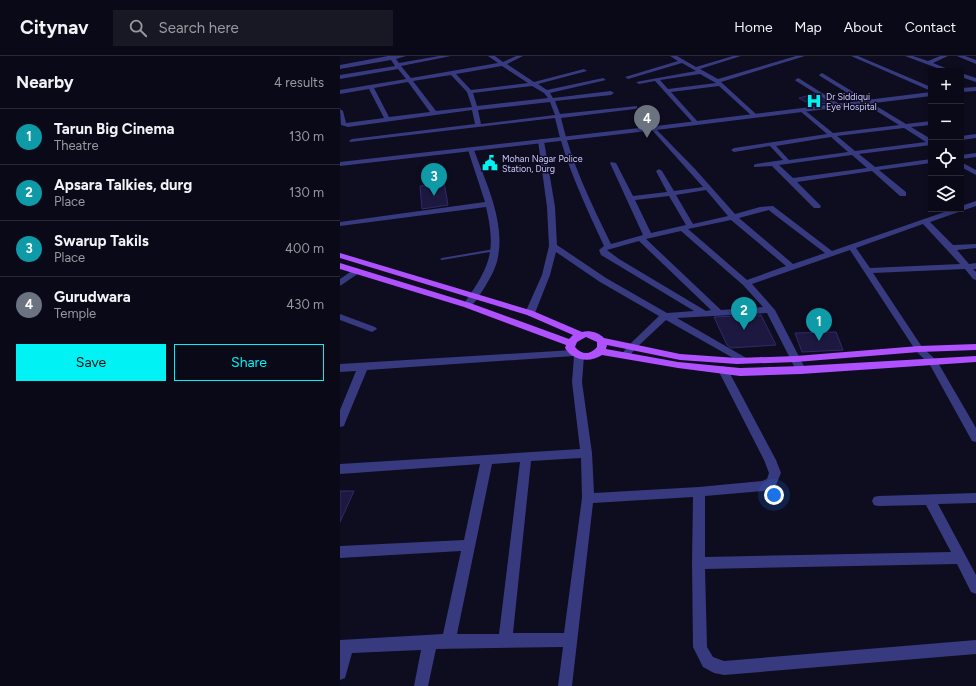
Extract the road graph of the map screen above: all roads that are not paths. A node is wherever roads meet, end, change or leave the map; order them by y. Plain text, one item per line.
1 (403, 56) edge
2 (448, 56) edge
3 (491, 56) edge
4 (520, 56) edge
5 (674, 56) edge
6 (738, 56) edge
7 (800, 56) edge
8 (854, 56) edge
9 (908, 56) edge
10 (945, 56) edge
11 (960, 56) edge
12 (392, 57) edge
13 (439, 57) edge
14 (683, 61) junction
15 (976, 62) edge
16 (928, 63) junction
17 (502, 64) junction
18 (398, 66) junction
19 (340, 67) edge
20 (696, 68) junction
21 (942, 68) edge
22 (584, 71) dead end
23 (702, 72) junction
24 (453, 74) junction
25 (822, 74) dead end
26 (964, 76) edge
27 (340, 77) edge
28 (628, 77) dead end
29 (409, 80) junction
30 (603, 80) dead end
31 (657, 80) junction
32 (798, 80) dead end
33 (976, 80) edge
34 (639, 82) dead end
35 (718, 82) junction
36 (532, 84) junction
37 (371, 87) junction
38 (928, 88) edge
39 (976, 88) edge
40 (964, 90) edge
41 (668, 91) junction
42 (340, 92) edge
43 (470, 92) junction
44 (546, 92) junction
45 (611, 93) dead end
46 (928, 94) edge
47 (552, 100) junction
48 (868, 102) junction
49 (838, 106) junction
50 (635, 107) dead end
51 (475, 108) junction
52 (802, 110) junction
53 (340, 111) edge
54 (434, 112) junction
55 (754, 115) junction
56 (558, 116) junction
57 (387, 119) junction
58 (696, 123) junction
59 (928, 123) edge
60 (478, 126) junction
61 (906, 126) junction
62 (654, 129) junction
63 (832, 135) junction
64 (976, 136) edge
65 (964, 138) edge
66 (563, 139) junction
67 (928, 140) edge
68 (352, 141) dead end
69 (541, 141) junction
70 (928, 142) edge
71 (771, 144) junction
72 (472, 150) junction
73 (734, 150) dead end
74 (852, 152) junction
75 (976, 155) edge
76 (964, 157) edge
77 (928, 161) edge
78 (788, 162) junction
79 (613, 163) dead end
80 (340, 164) edge
81 (774, 164) junction
82 (756, 166) dead end
83 (964, 166) edge
84 (872, 169) junction
85 (659, 171) dead end
86 (973, 171) edge
87 (790, 181) junction
88 (708, 188) junction
89 (671, 193) junction
90 (903, 194) dead end
91 (629, 199) junction
92 (488, 204) junction
93 (975, 205) edge
94 (817, 206) dead end
95 (964, 208) edge
96 (951, 212) edge
97 (733, 217) junction
98 (924, 221) junction
99 (340, 224) edge
100 (687, 228) junction
101 (644, 237) junction
102 (553, 246) junction
103 (851, 246) junction
104 (976, 246) edge
105 (609, 247) junction
106 (951, 248) junction
107 (494, 250) junction
108 (830, 252) junction
109 (340, 255) edge
110 (442, 259) dead end
111 (340, 266) edge
112 (972, 266) edge
113 (792, 267) junction
114 (356, 271) junction
115 (868, 271) junction
116 (976, 277) edge
117 (340, 283) edge
118 (746, 283) junction
119 (474, 295) junction
120 (467, 305) junction
121 (770, 310) junction
122 (718, 312) junction
123 (703, 313) junction
124 (530, 314) junction
125 (664, 316) junction
126 (340, 317) edge
127 (372, 329) dead end
128 (581, 335) junction
129 (601, 346) junction
130 (976, 347) edge
131 (632, 348) junction
132 (919, 349) junction
133 (574, 351) junction
134 (625, 356) junction
135 (796, 359) junction
136 (976, 359) edge
137 (745, 361) junction
138 (934, 363) junction
139 (340, 368) edge
140 (363, 368) junction
141 (722, 370) junction
142 (801, 370) junction
143 (340, 423) edge
144 (976, 438) edge
145 (586, 453) junction
146 (526, 456) junction
147 (487, 459) junction
148 (340, 469) edge
149 (699, 492) junction
150 (588, 498) junction
151 (976, 498) edge
152 (930, 500) junction
153 (878, 501) dead end
154 (470, 545) junction
155 (340, 552) edge
156 (959, 558) junction
157 (698, 563) junction
158 (976, 588) edge
159 (505, 640) junction
160 (569, 640) junction
161 (449, 641) junction
162 (430, 642) junction
163 (344, 647) edge
164 (976, 647) edge
165 (340, 674) edge
166 (421, 686) edge
167 (565, 686) edge

1 - 12 street
2 - 13 street
3 - 17 street
4 - 17 street
5 - 14 street
6 - 20 street
7 - 35 street
8 - 38 street
9 - 16 street
10 - 16 street
11 - 15 street
12 - 18 street
12 - 19 street
13 - 18 street
14 - 20 street
14 - 28 street
16 - 21 street
17 - 24 street
17 - 36 street
18 - 27 street
18 - 29 street
20 - 23 street
22 - 36 street
23 - 31 street
23 - 35 street
24 - 29 street
24 - 43 street
25 - 48 street
26 - 33 street
29 - 37 street
29 - 54 street
30 - 44 street
31 - 34 street
31 - 41 street
32 - 49 street
35 - 41 street
35 - 55 street
36 - 43 street
36 - 44 street
37 - 42 street
37 - 57 street
39 - 40 street
41 - 58 street
43 - 51 street
44 - 47 street
45 - 47 street
46 - 48 street
47 - 51 street
47 - 56 street
48 - 49 street
48 - 61 street
49 - 52 street
50 - 56 street
51 - 54 street
51 - 60 street
52 - 55 street
52 - 63 street
53 - 57 street
54 - 57 street
55 - 58 street
56 - 60 street
56 - 66 street
58 - 62 street
59 - 61 street
60 - 68 street
61 - 63 street
61 - 67 street
62 - 66 street
62 - 88 street
63 - 71 street
63 - 74 street
64 - 65 street
66 - 69 street
66 - 105 street
69 - 72 street
69 - 102 street
70 - 74 street
71 - 73 street
71 - 78 street
72 - 80 street
72 - 92 street
74 - 78 street
74 - 84 street
75 - 76 street
77 - 84 street
78 - 81 street
79 - 91 street
81 - 82 street
81 - 87 street
83 - 86 street
84 - 87 street
84 - 90 street
85 - 89 street
87 - 94 street
88 - 89 street
88 - 97 street
89 - 91 street
89 - 100 street
91 - 101 street
92 - 99 street
92 - 107 street
93 - 95 street
96 - 98 street
97 - 100 street
97 - 108 street
97 - 113 street
98 - 103 street
98 - 106 street
100 - 101 street
100 - 118 street
101 - 105 street
101 - 122 street
102 - 124 street
102 - 125 street
103 - 108 street
103 - 115 street
104 - 106 street
105 - 123 street
106 - 112 street
107 - 110 lane
107 - 119 street
108 - 113 street
109 - 119 main road
111 - 114 main road
112 - 115 street
112 - 116 street
113 - 118 street
114 - 117 street
114 - 120 main road
115 - 132 street
118 - 121 street
119 - 120 street
119 - 124 main road
120 - 133 main road
121 - 122 street
121 - 135 street
122 - 123 street
123 - 125 street
124 - 128 main road
125 - 131 street
125 - 137 street
126 - 127 street
128 - 129 main road
128 - 133 main road
129 - 131 main road
129 - 133 main road
129 - 134 main road
130 - 132 main road
131 - 134 street
131 - 137 main road
132 - 135 main road
132 - 138 street
133 - 140 street
133 - 145 street
134 - 141 main road
135 - 137 main road
135 - 142 street
136 - 138 main road
138 - 142 main road
138 - 144 street
139 - 140 street
140 - 143 street
141 - 142 main road
141 - 149 street
145 - 146 street
145 - 150 street
146 - 147 street
146 - 159 street
147 - 148 street
147 - 154 street
149 - 150 street
149 - 157 street
150 - 160 street
151 - 152 street
152 - 153 street
152 - 156 street
154 - 155 street
154 - 161 street
156 - 157 street
156 - 158 street
157 - 164 street
159 - 160 street
159 - 161 street
160 - 167 street
161 - 162 street
162 - 163 street
162 - 166 street
163 - 165 street

